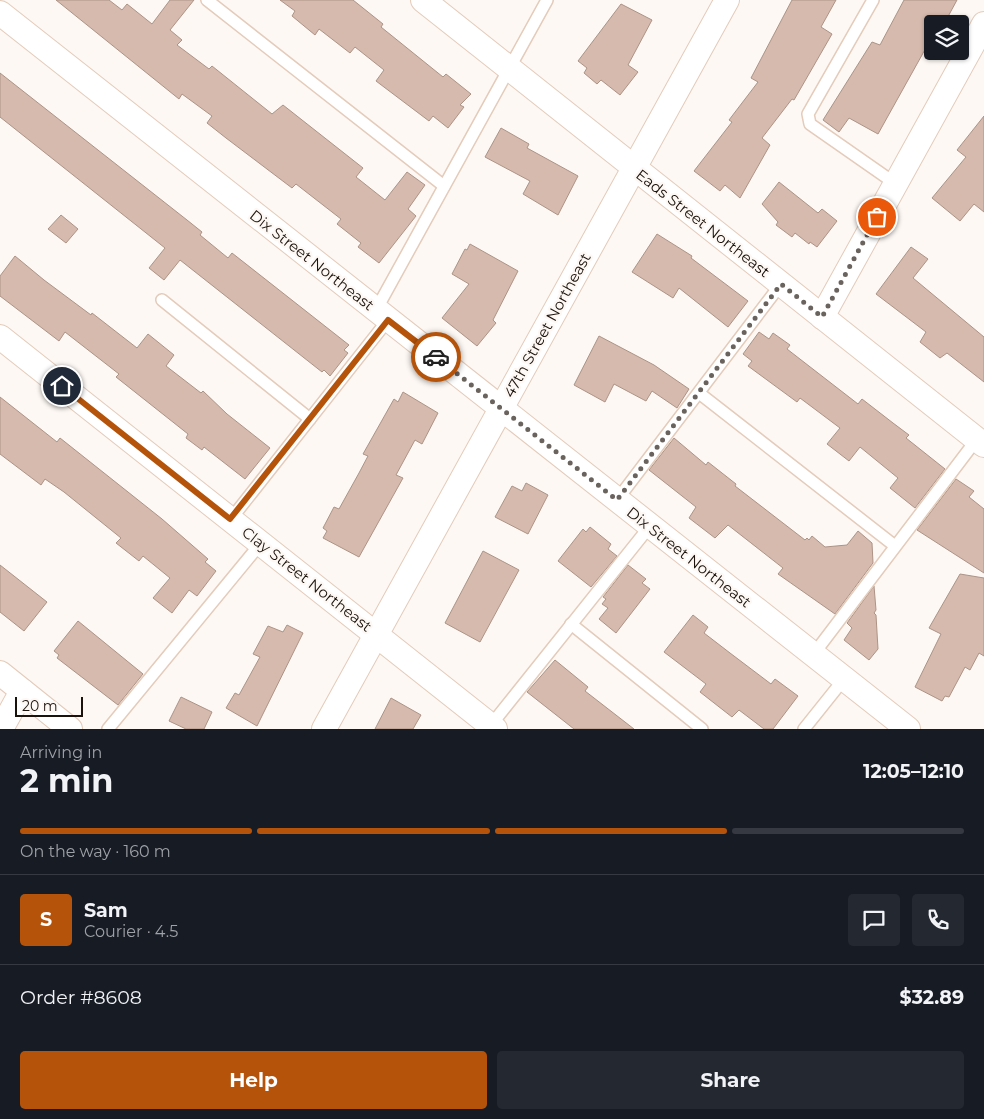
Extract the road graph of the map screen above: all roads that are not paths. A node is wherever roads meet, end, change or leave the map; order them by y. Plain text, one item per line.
1 (207, 0) edge
2 (423, 0) edge
3 (547, 0) edge
4 (728, 0) edge
5 (873, 0) edge
6 (0, 13) edge
7 (984, 24) edge
8 (509, 68) junction
9 (634, 168) junction
10 (896, 184) junction
11 (444, 186) junction
12 (781, 284) junction
13 (162, 300) dead end
14 (382, 315) junction
15 (822, 317) junction
16 (0, 337) edge
17 (699, 393) junction
18 (501, 408) junction
19 (310, 419) junction
20 (981, 442) edge
21 (617, 500) junction
22 (230, 519) junction
23 (650, 526) junction
24 (261, 543) junction
25 (895, 546) junction
26 (571, 624) junction
27 (376, 634) junction
28 (813, 654) junction
29 (0, 674) edge
30 (844, 679) junction
31 (22, 691) junction
32 (493, 727) edge
33 (1, 729) edge
34 (70, 729) edge
35 (108, 729) edge
36 (324, 729) edge
37 (702, 729) edge
38 (804, 729) edge
39 (908, 729) edge

1 - 11 lane
2 - 8 street, Eads Street Northeast
3 - 8 lane
4 - 9 street, 47th Street Northeast
5 - 10 lane
6 - 14 street, Dix Street Northeast
7 - 10 street
8 - 9 street, Eads Street Northeast
8 - 11 lane
9 - 12 street, Eads Street Northeast
9 - 18 street, 47th Street Northeast
10 - 15 street
11 - 14 lane
12 - 15 street, Eads Street Northeast
12 - 17 lane
13 - 19 lane
14 - 18 street, Dix Street Northeast
14 - 19 lane
15 - 20 street, Eads Street Northeast
16 - 22 street, Clay Street Northeast
17 - 21 lane
17 - 25 lane
18 - 21 street, Dix Street Northeast
18 - 27 street, 47th Street Northeast
19 - 22 lane
20 - 25 lane
21 - 23 street, Dix Street Northeast
22 - 24 street, Clay Street Northeast
23 - 26 lane
23 - 28 street, Dix Street Northeast
24 - 27 street, Clay Street Northeast
24 - 35 lane
25 - 28 lane
26 - 32 lane
26 - 37 lane
27 - 32 street, Clay Street Northeast
27 - 36 street, 47th Street Northeast
28 - 30 street, Dix Street Northeast
29 - 31 street
30 - 38 lane
30 - 39 street, Dix Street Northeast
31 - 33 street
31 - 34 street

